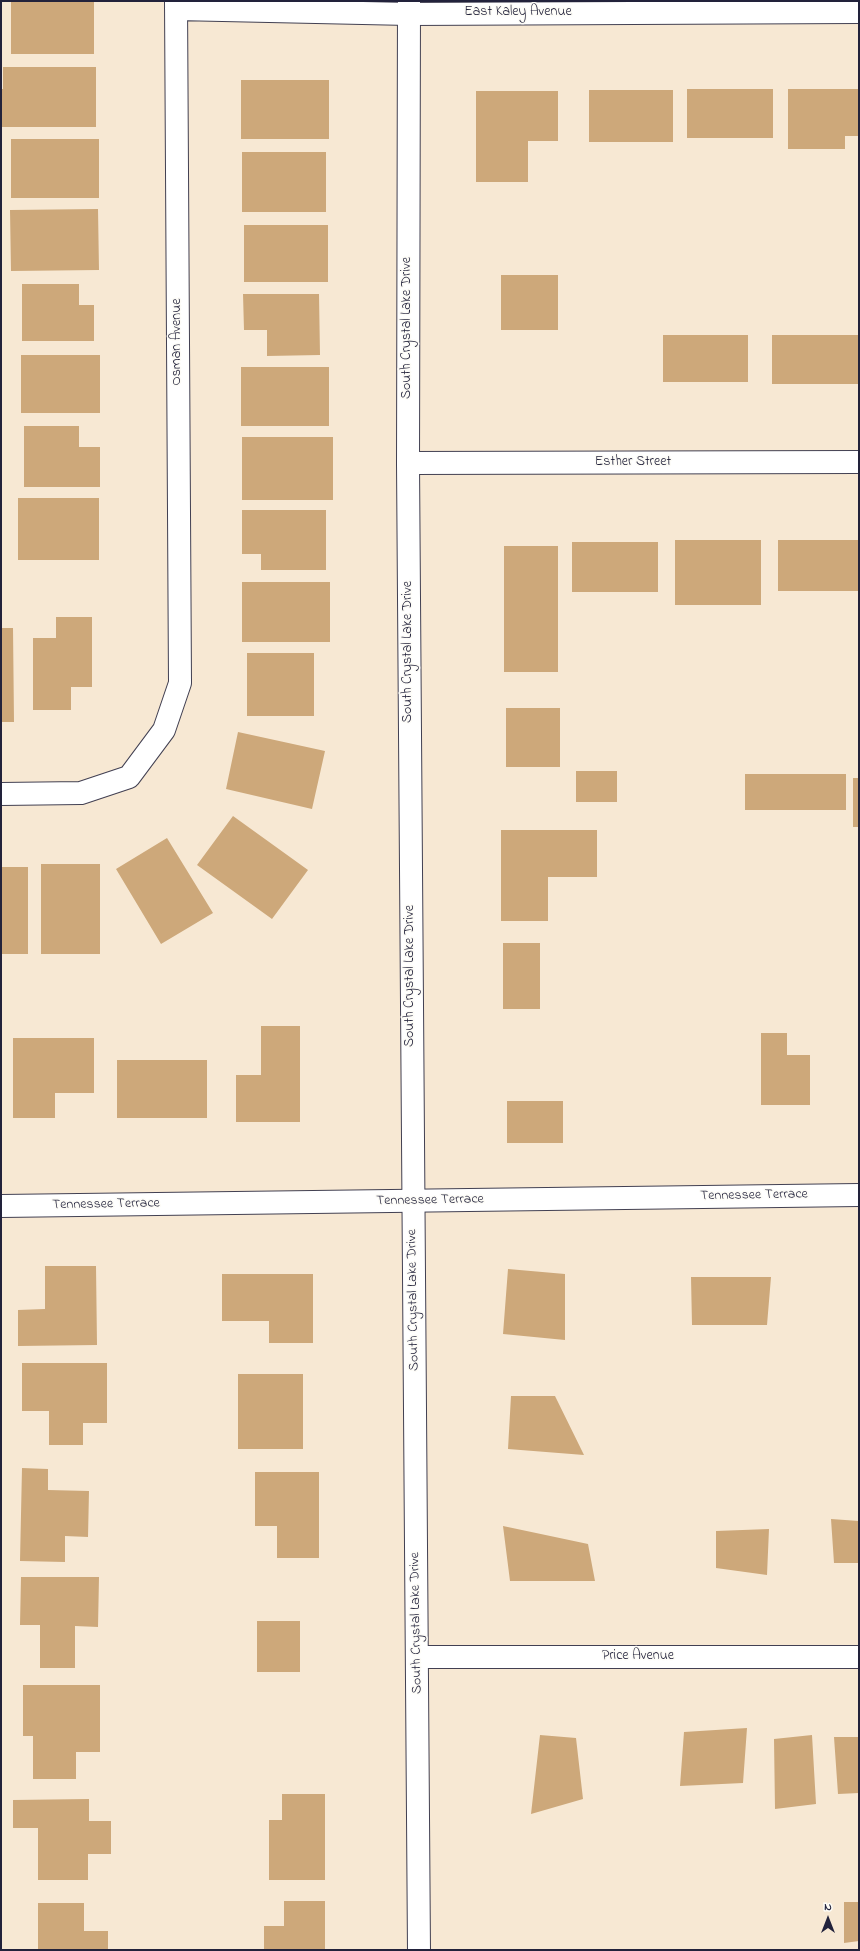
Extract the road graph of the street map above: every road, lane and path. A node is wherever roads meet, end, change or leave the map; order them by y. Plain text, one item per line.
1 (176, 5) edge
2 (409, 7) edge
3 (859, 12) edge
4 (859, 462) edge
5 (408, 463) junction
6 (1, 794) edge
7 (859, 1195) edge
8 (413, 1201) junction
9 (1, 1206) edge
10 (417, 1657) junction
11 (859, 1657) edge
12 (420, 1950) edge

1 - 2 street, East Kaley Avenue
1 - 6 street, Osman Avenue
2 - 3 street, East Kaley Avenue
2 - 5 street, South Crystal Lake Drive
4 - 5 street, Esther Street
5 - 8 street, South Crystal Lake Drive
7 - 8 street, Tennessee Terrace
8 - 9 street, Tennessee Terrace
8 - 10 street, South Crystal Lake Drive
10 - 11 street, Price Avenue
10 - 12 street, South Crystal Lake Drive

